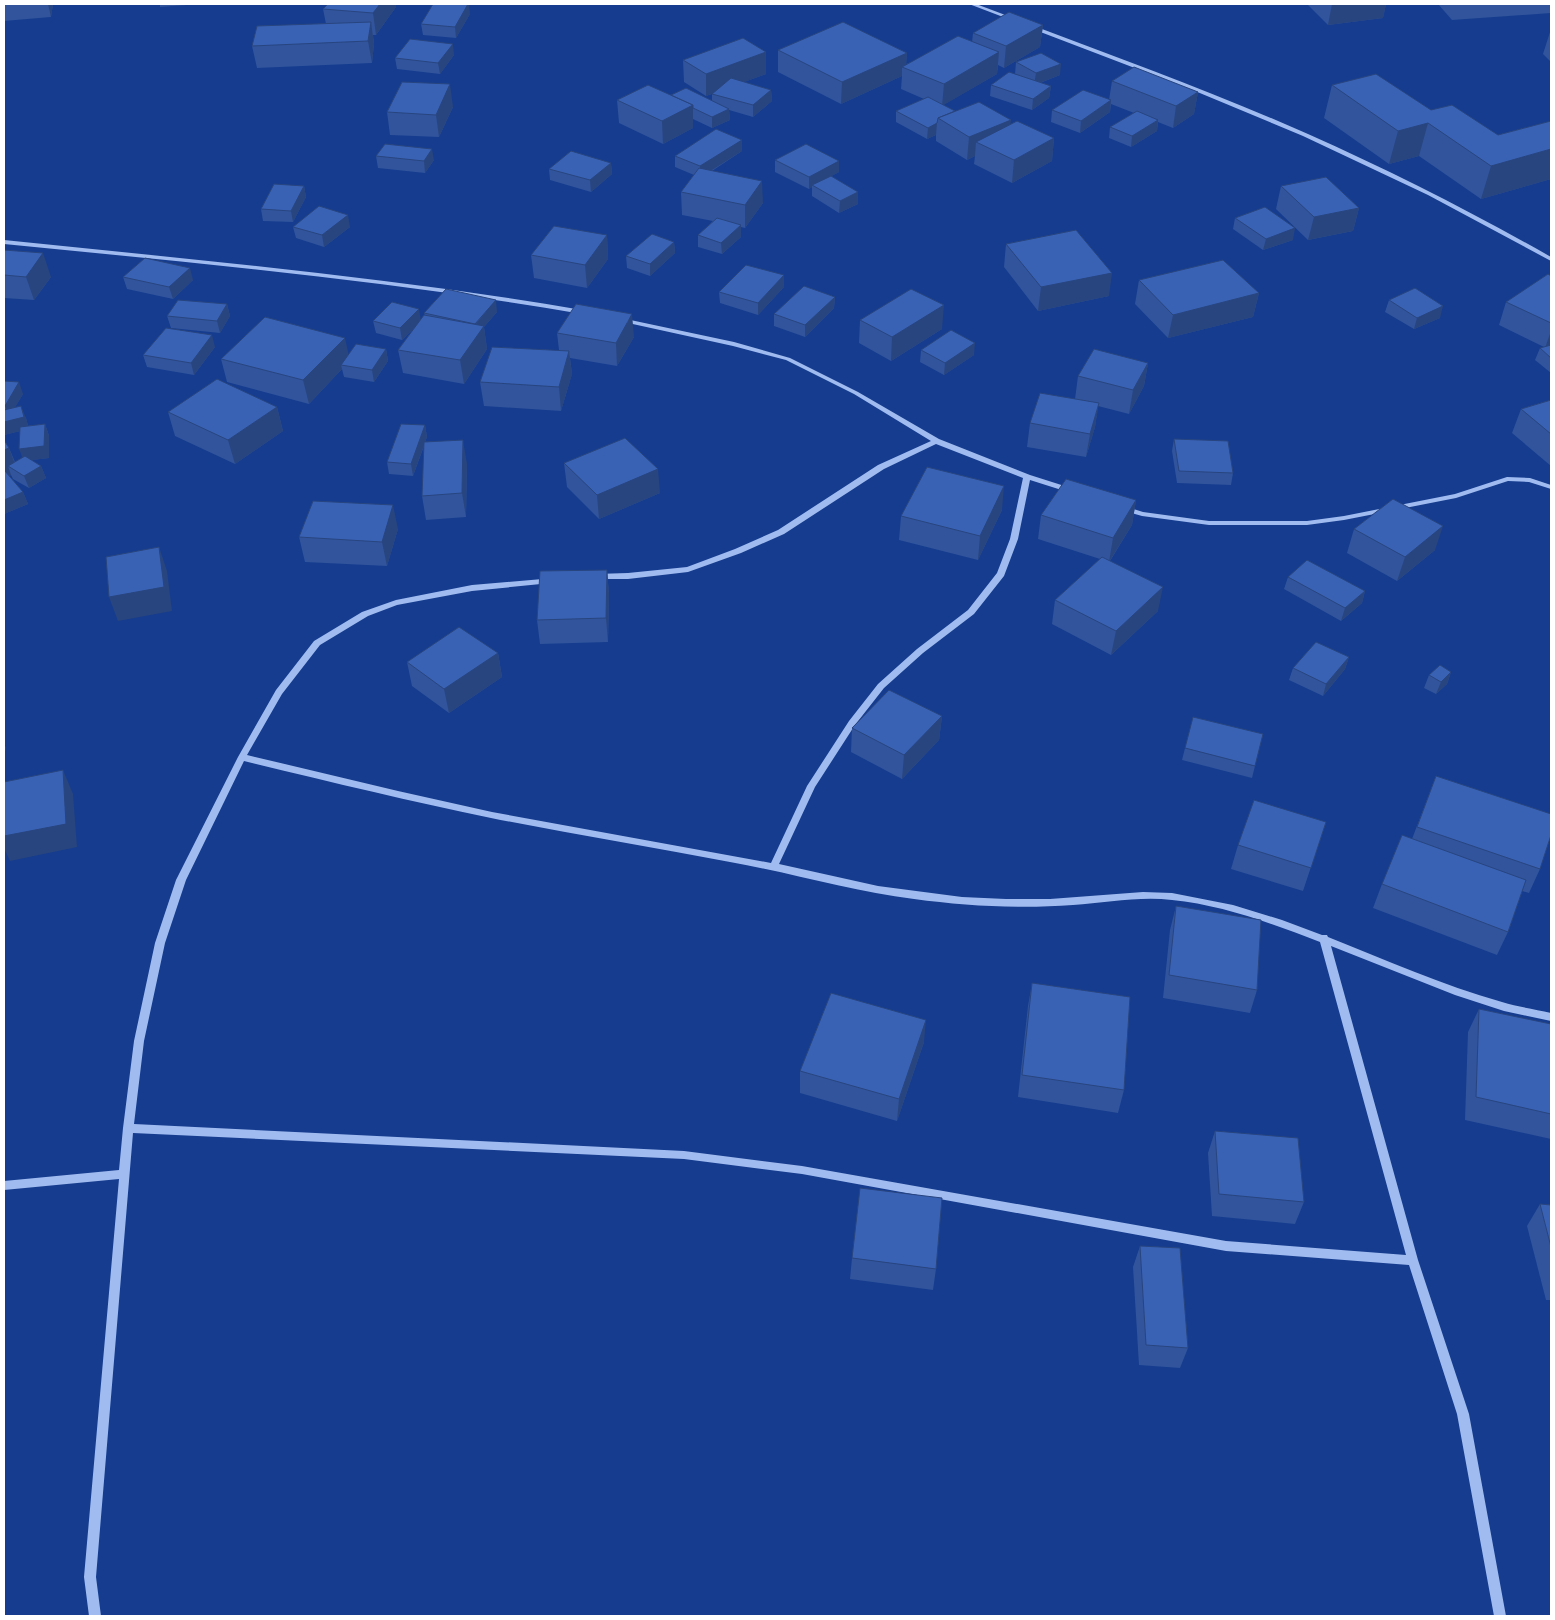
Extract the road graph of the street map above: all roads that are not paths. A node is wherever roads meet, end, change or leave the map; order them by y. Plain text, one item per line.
1 (972, 4) edge
2 (1016, 21) edge
3 (1025, 24) edge
4 (4, 242) edge
5 (1551, 259) edge
6 (589, 314) edge
7 (618, 319) edge
8 (936, 441) junction
9 (1027, 477) junction
10 (1551, 487) edge
11 (1078, 493) edge
12 (1114, 505) edge
13 (584, 577) edge
14 (565, 578) edge
15 (242, 757) junction
16 (774, 866) junction
17 (1324, 938) junction
18 (1551, 1017) edge
19 (128, 1128) junction
20 (125, 1174) junction
21 (4, 1185) edge
22 (1413, 1260) junction
23 (95, 1616) edge
24 (1500, 1616) edge

1 - 2 street
3 - 5 street
4 - 6 street
7 - 8 street
8 - 9 street
8 - 13 street
9 - 11 street
9 - 16 street
10 - 12 street
14 - 15 street
15 - 16 street
15 - 19 street
16 - 17 street
17 - 18 street
17 - 22 street
19 - 20 street
19 - 22 street
20 - 21 street
20 - 23 street
22 - 24 street

